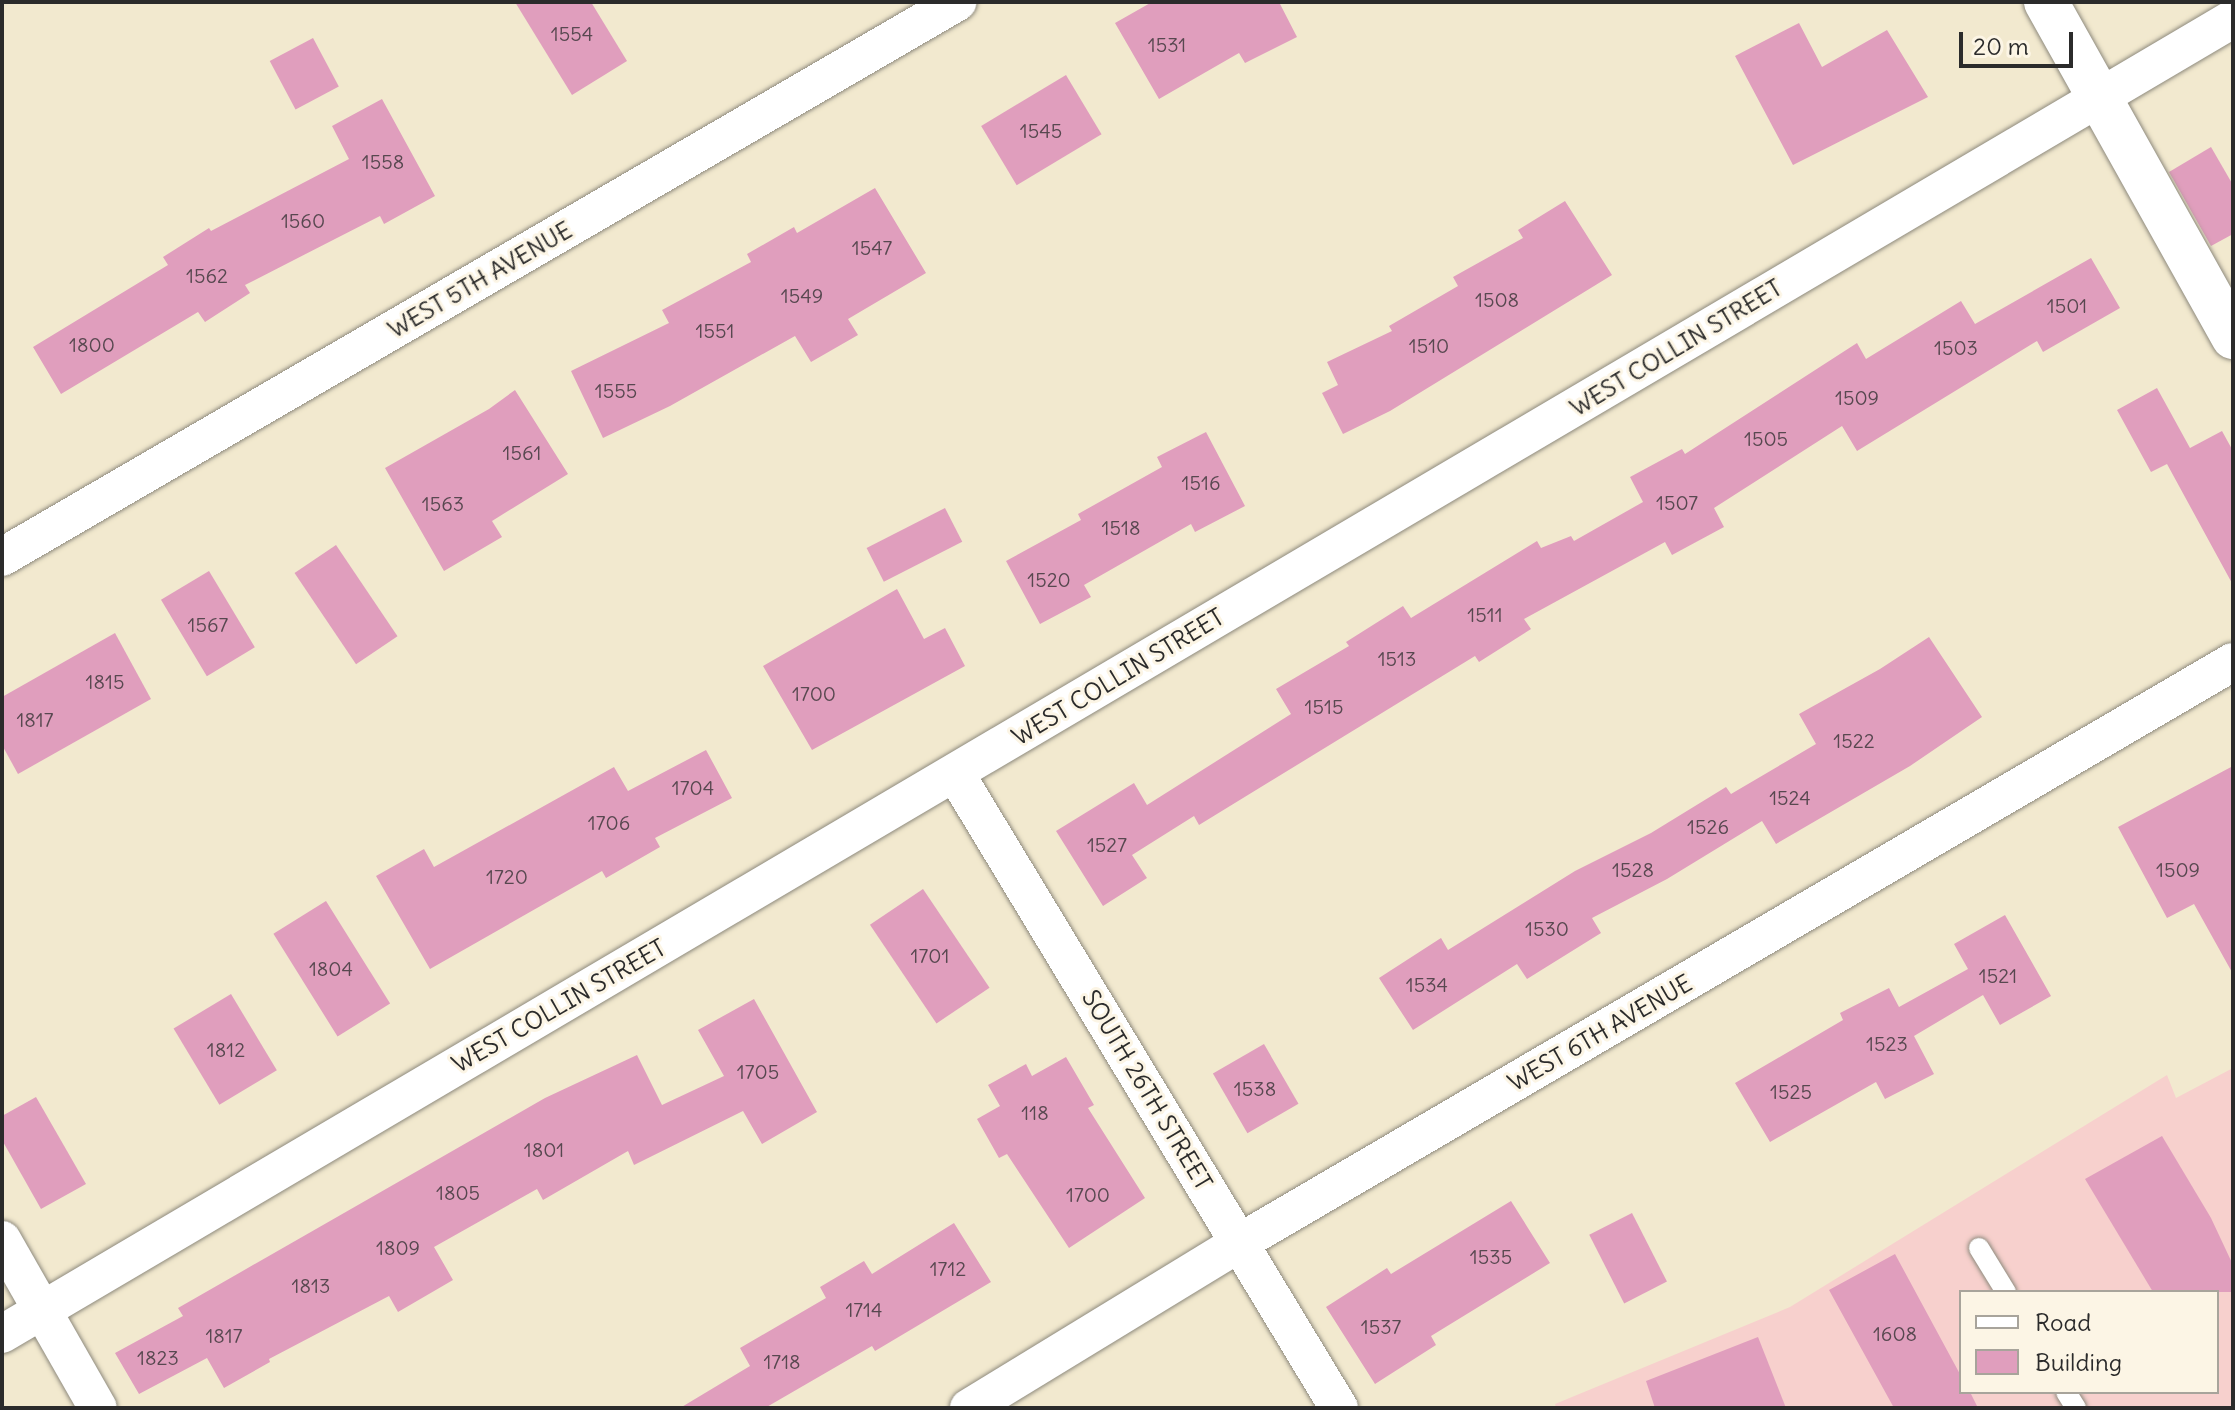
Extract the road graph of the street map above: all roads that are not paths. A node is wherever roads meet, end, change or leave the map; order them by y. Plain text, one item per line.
1 (957, 2) edge
2 (2046, 2) edge
3 (2233, 19) edge
4 (2100, 98) junction
5 (2233, 337) edge
6 (2, 557) edge
7 (2233, 662) edge
8 (955, 773) junction
9 (2, 1240) edge
10 (1239, 1243) junction
11 (1979, 1248) dead end
12 (2005, 1290) edge
13 (43, 1310) junction
14 (2, 1334) edge
15 (98, 1408) edge
16 (969, 1408) edge
17 (1339, 1408) edge

1 - 6 street, WEST 5TH AVENUE
2 - 4 street
3 - 4 street, WEST COLLIN STREET
4 - 5 street
4 - 8 street, WEST COLLIN STREET
7 - 10 street, WEST 6TH AVENUE
8 - 10 street, SOUTH 26TH STREET
8 - 13 street, WEST COLLIN STREET
9 - 13 street
10 - 16 street, WEST 6TH AVENUE
10 - 17 street, SOUTH 26TH STREET
11 - 12 lane
13 - 14 street, WEST COLLIN STREET
13 - 15 street

